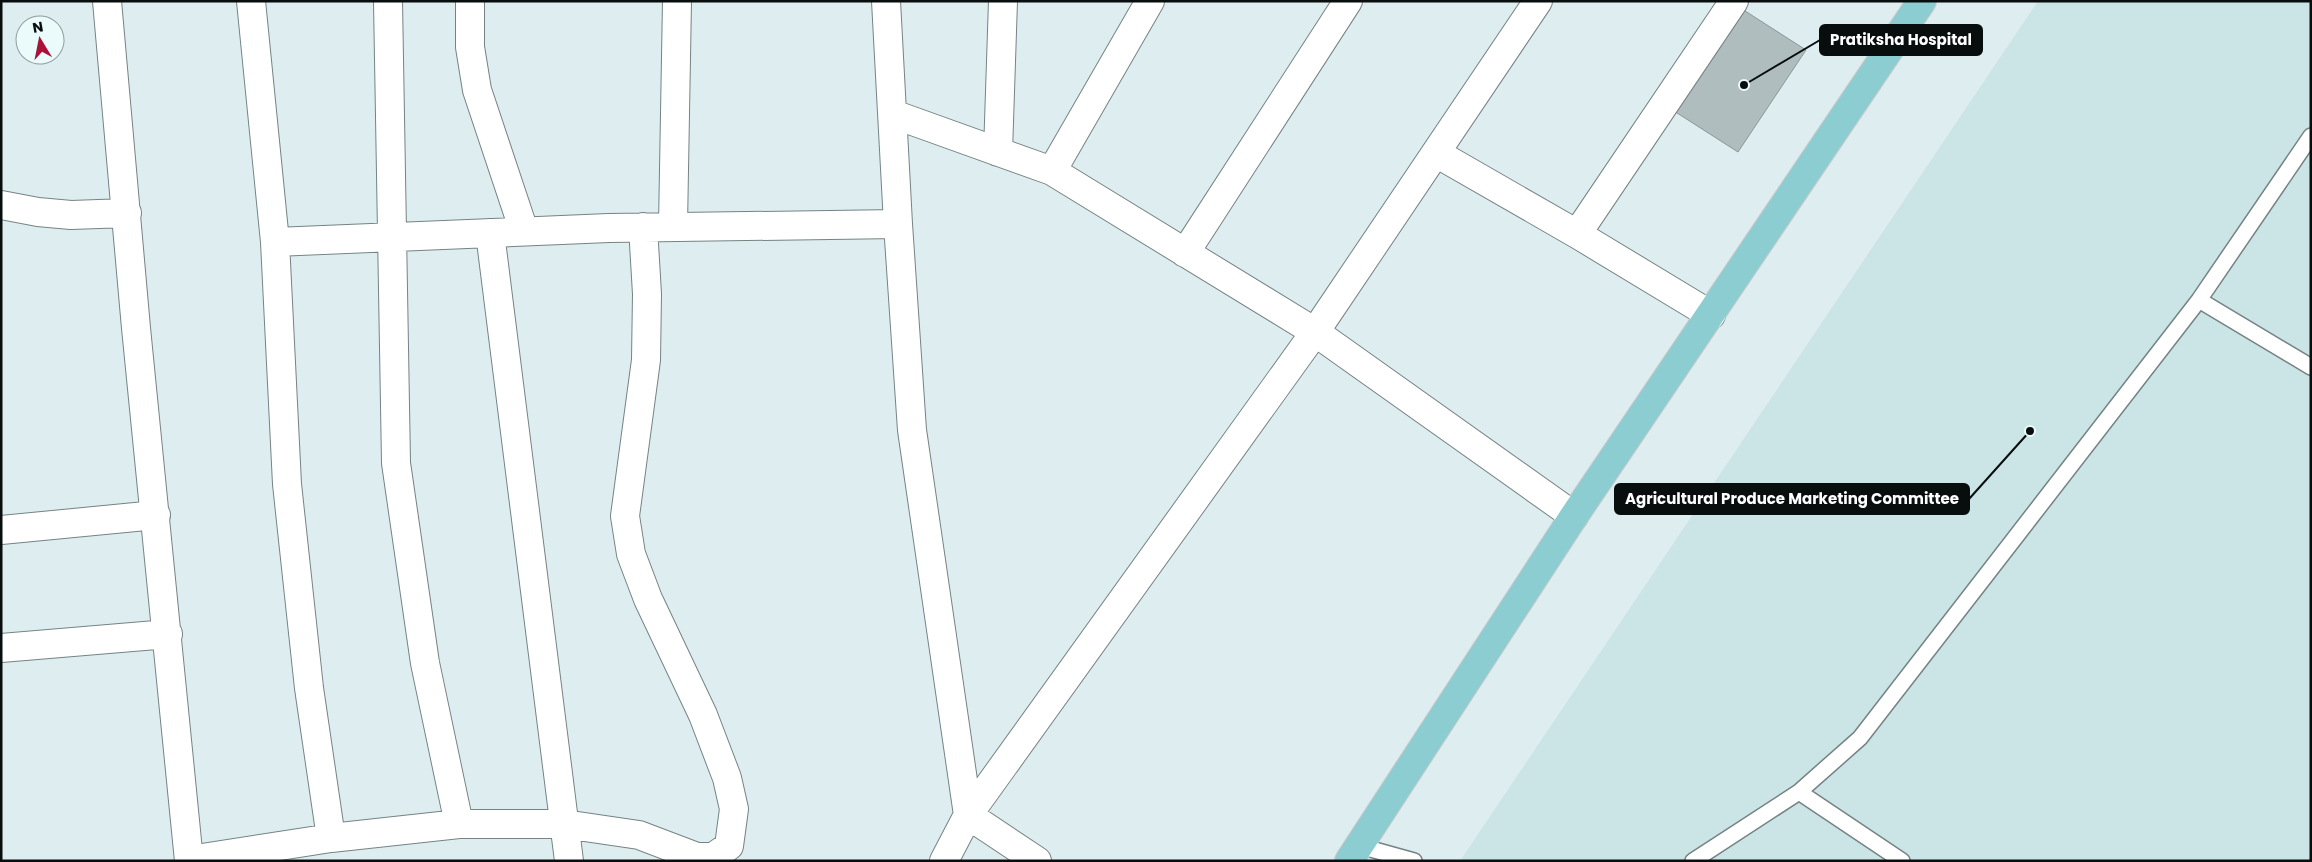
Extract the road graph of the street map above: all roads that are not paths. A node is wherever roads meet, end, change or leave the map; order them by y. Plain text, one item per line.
1 (107, 1) edge
2 (251, 1) edge
3 (388, 1) edge
4 (470, 1) edge
5 (677, 1) edge
6 (886, 1) edge
7 (1003, 1) edge
8 (1150, 1) edge
9 (1348, 1) edge
10 (1538, 1) edge
11 (1734, 1) edge
12 (1922, 1) edge
13 (892, 114) junction
14 (2311, 136) edge
15 (998, 152) junction
16 (1436, 153) junction
17 (1052, 171) junction
18 (1, 205) edge
19 (127, 213) junction
20 (898, 224) junction
21 (673, 226) junction
22 (643, 227) junction
23 (524, 231) junction
24 (490, 233) junction
25 (1577, 234) junction
26 (391, 237) junction
27 (275, 242) junction
28 (1185, 252) junction
29 (2198, 300) junction
30 (1711, 315) junction
31 (1315, 332) junction
32 (2311, 367) edge
33 (156, 515) junction
34 (1574, 516) junction
35 (1, 530) edge
36 (168, 634) junction
37 (1, 648) edge
38 (1799, 792) junction
39 (968, 815) junction
40 (459, 824) junction
41 (564, 824) junction
42 (331, 838) junction
43 (1355, 853) edge
44 (189, 860) edge
45 (569, 861) edge
46 (944, 861) edge
47 (1037, 861) edge
48 (1414, 861) edge
49 (1693, 861) edge
50 (1902, 861) edge

1 - 19 street
2 - 27 street
3 - 26 street
4 - 23 street
5 - 21 street
6 - 13 street
7 - 15 street
8 - 17 street
9 - 28 street
10 - 16 street
11 - 25 street
12 - 30 main road
13 - 15 street
13 - 20 street
14 - 29 lane
15 - 17 street
16 - 25 street
16 - 31 street
17 - 28 street
18 - 19 street
19 - 33 street
20 - 21 street
20 - 39 street
21 - 22 street
22 - 23 street
22 - 41 street
23 - 24 street
24 - 26 street
24 - 41 street
25 - 30 street
26 - 27 street
26 - 40 street
27 - 42 street
28 - 31 street
29 - 32 lane
29 - 38 lane
30 - 34 main road
31 - 34 street
31 - 39 street
33 - 35 street
33 - 36 street
34 - 43 main road
36 - 37 street
36 - 44 street
38 - 49 lane
38 - 50 lane
39 - 46 street
39 - 47 street
40 - 41 street
40 - 42 street
41 - 45 street
42 - 44 street
43 - 48 lane

